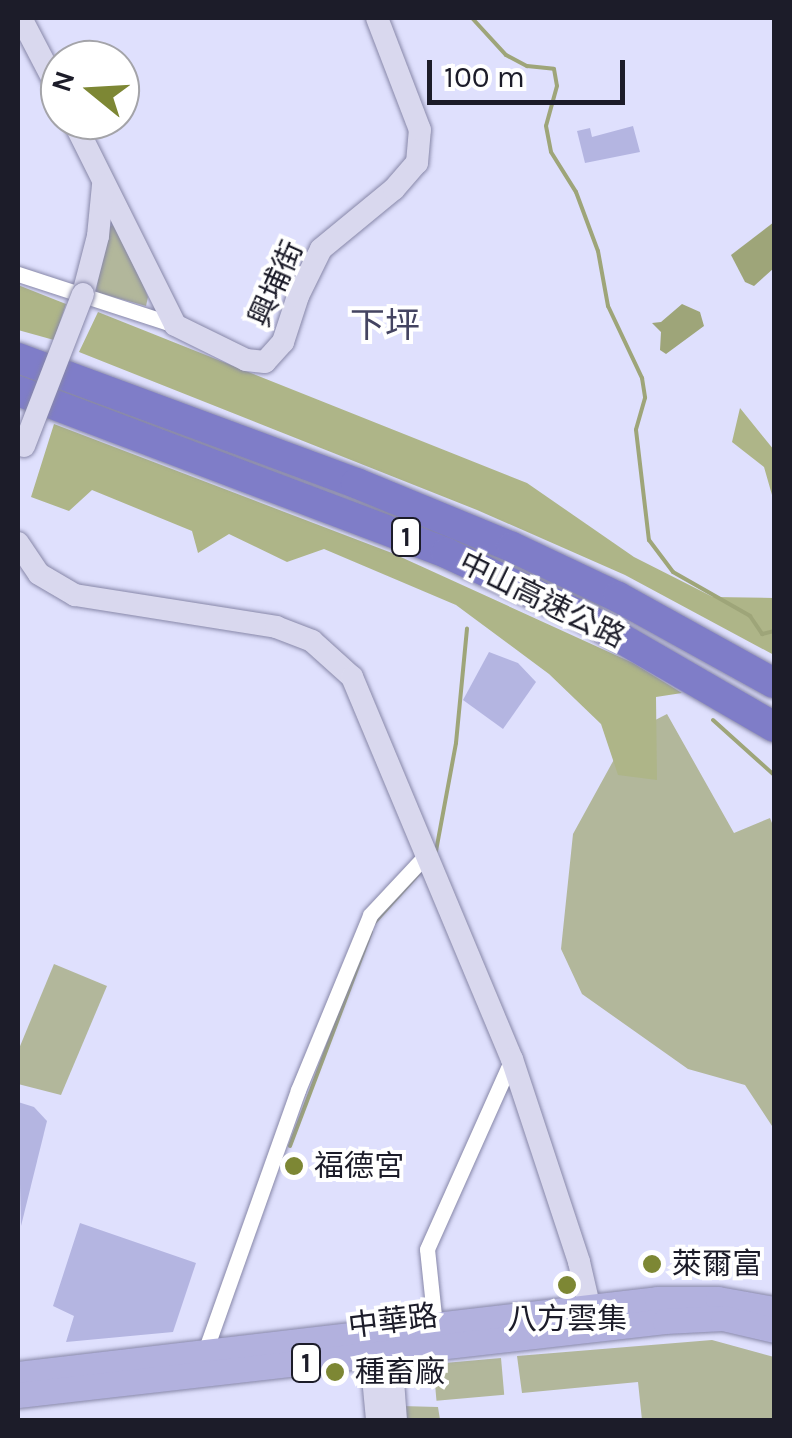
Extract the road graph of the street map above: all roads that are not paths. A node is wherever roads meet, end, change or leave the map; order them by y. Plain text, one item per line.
1 (21, 18) edge
2 (377, 18) edge
3 (40, 54) edge
4 (83, 140) edge
5 (103, 182) junction
6 (18, 274) edge
7 (84, 294) junction
8 (175, 325) junction
9 (18, 358) edge
10 (18, 391) edge
11 (21, 454) edge
12 (18, 543) edge
13 (774, 683) edge
14 (774, 727) edge
15 (430, 863) junction
16 (512, 1059) junction
17 (774, 1309) edge
18 (593, 1317) junction
19 (435, 1325) junction
20 (774, 1330) edge
21 (381, 1355) junction
22 (205, 1363) junction
23 (18, 1374) edge
24 (18, 1396) edge
25 (376, 1420) edge
26 (396, 1420) edge

1 - 3 street
2 - 8 street, 興埔街
4 - 5 street
5 - 7 street
5 - 8 street
6 - 7 street, 興埔街
7 - 8 street, 興埔街
7 - 11 street, bridge
9 - 13 highway, 中山高速公路 / 1
10 - 14 highway, 中山高速公路 / 1
12 - 15 street
15 - 16 street
15 - 22 street
16 - 18 street
16 - 19 street
17 - 18 main road, 中華路 / 1
18 - 19 main road, 中華路 / 1
18 - 20 main road, 中華路 / 1
18 - 21 main road, 中華路 / 1
19 - 22 main road, 中華路 / 1
21 - 22 main road, 中華路 / 1
21 - 25 street
21 - 26 street
22 - 23 main road, 中華路 / 1
22 - 24 main road, 中華路 / 1

